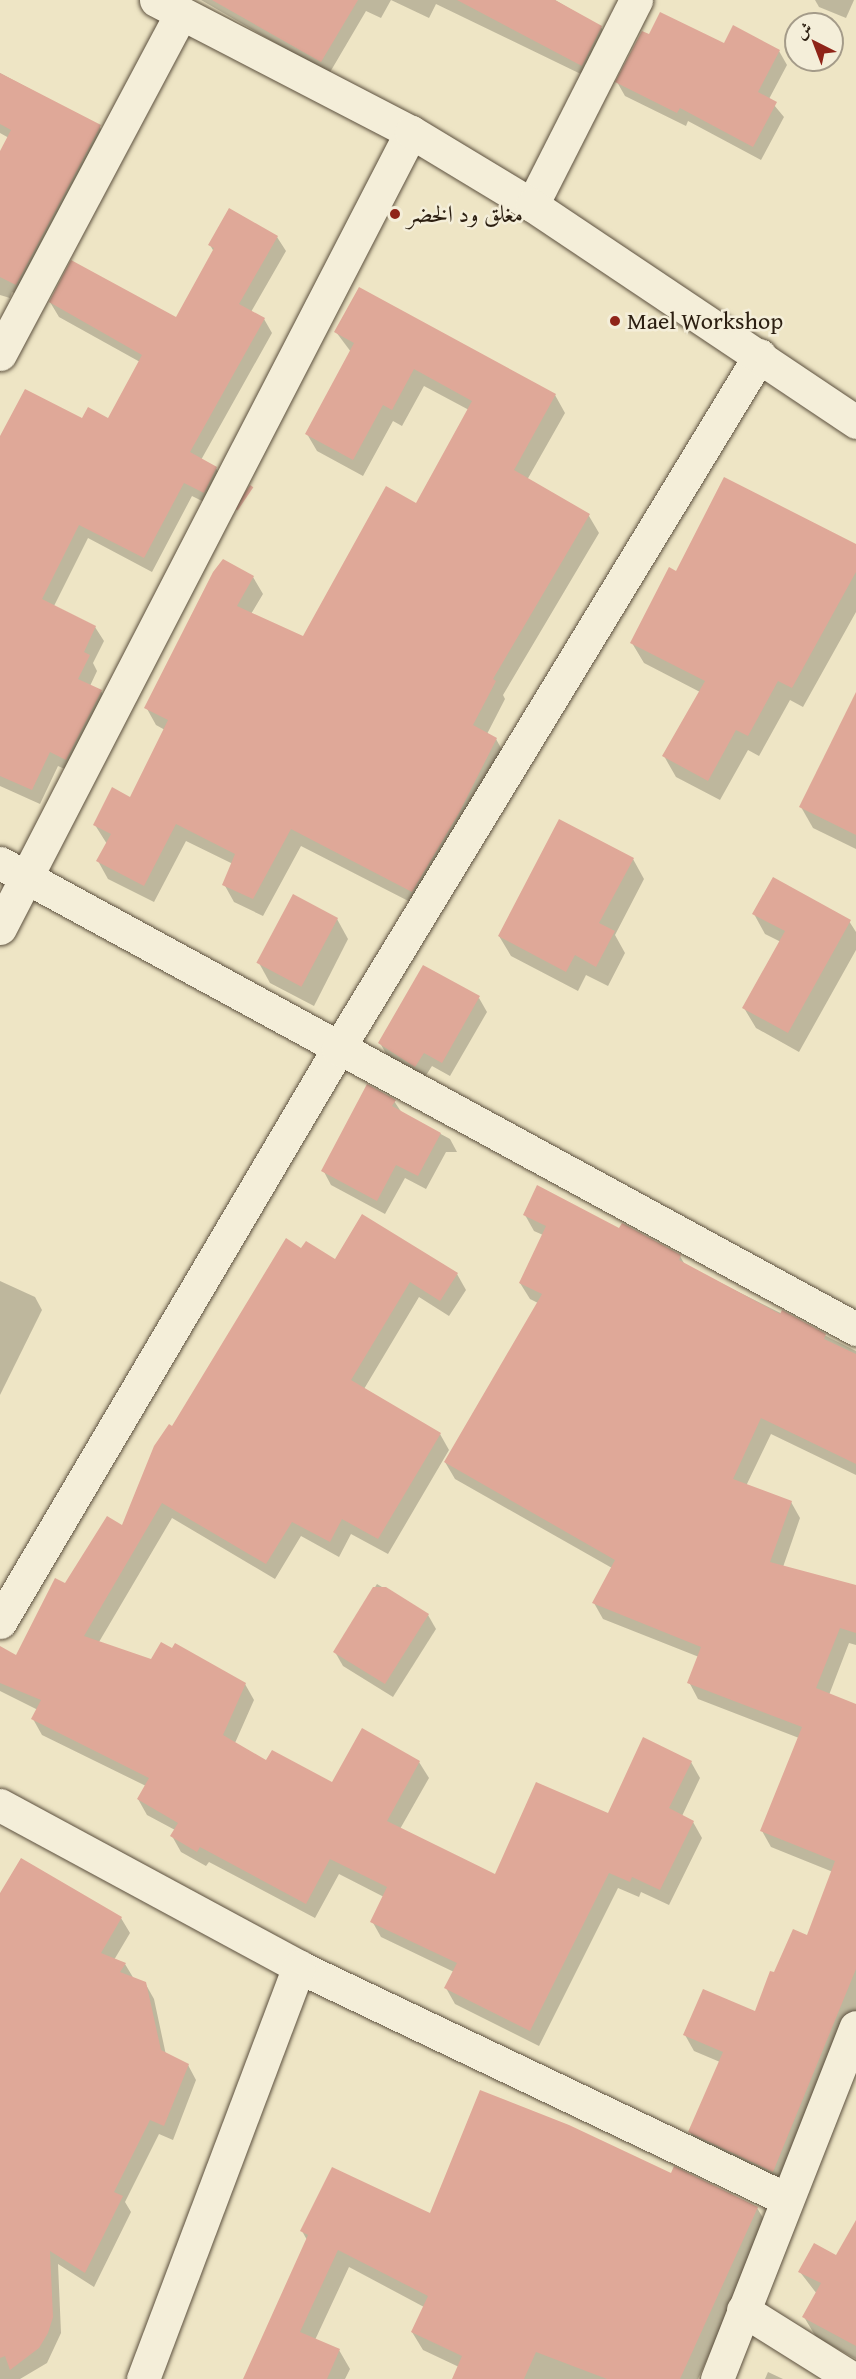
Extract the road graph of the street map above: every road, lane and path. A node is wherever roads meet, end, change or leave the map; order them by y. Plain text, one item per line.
1 (636, 0) edge
2 (168, 7) edge
3 (411, 132) junction
4 (532, 205) junction
5 (0, 354) edge
6 (760, 355) junction
7 (856, 422) edge
8 (13, 871) edge
9 (0, 928) edge
10 (338, 1049) junction
11 (856, 1329) edge
12 (0, 1621) edge
13 (0, 1805) edge
14 (300, 1967) junction
15 (856, 2027) edge
16 (786, 2199) junction
17 (743, 2310) junction
18 (143, 2379) edge
19 (717, 2379) edge
20 (853, 2379) edge

1 - 4 street
2 - 3 street
2 - 5 street
3 - 4 street
3 - 8 street
4 - 6 street
6 - 7 street
6 - 10 street
8 - 9 street
8 - 10 street
10 - 11 street
10 - 12 street
13 - 14 street
14 - 16 street
14 - 18 street
15 - 16 street
16 - 17 street
17 - 19 street
17 - 20 street

